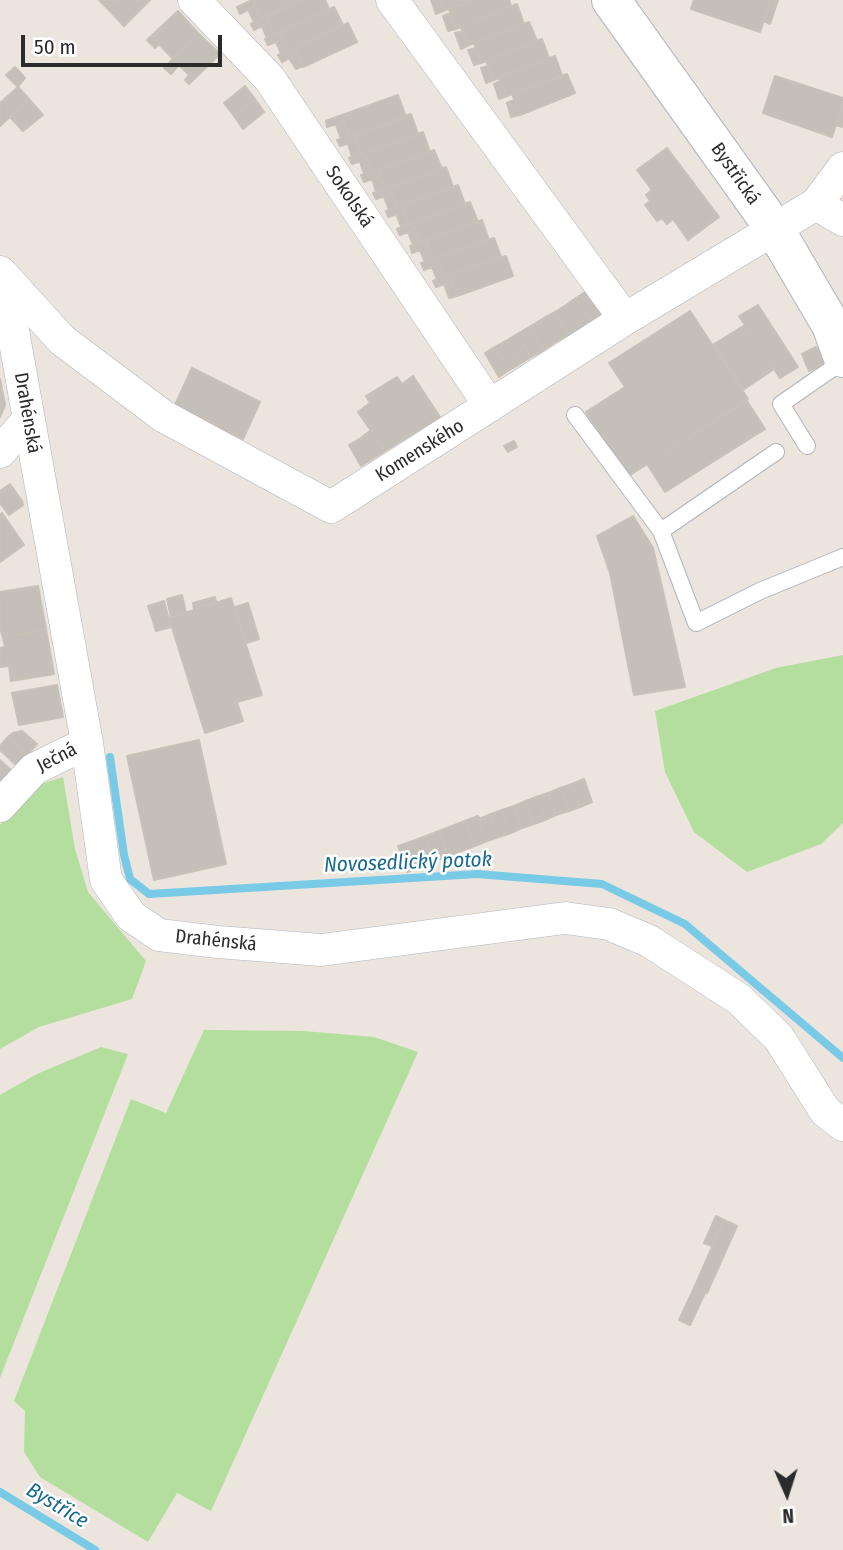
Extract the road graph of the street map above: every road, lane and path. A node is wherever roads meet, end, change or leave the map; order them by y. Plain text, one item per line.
1 (194, 0) edge
2 (391, 0) edge
3 (611, 0) edge
4 (843, 168) edge
5 (816, 204) junction
6 (843, 220) edge
7 (774, 228) junction
8 (1, 273) edge
9 (625, 319) junction
10 (843, 359) edge
11 (490, 407) junction
12 (575, 415) dead end
13 (28, 420) junction
14 (807, 446) dead end
15 (0, 452) edge
16 (776, 452) dead end
17 (661, 531) junction
18 (843, 557) edge
19 (87, 743) junction
20 (0, 806) edge
21 (843, 1125) edge

1 - 11 street, Sokolská
2 - 9 street
3 - 7 street, Bystřická
4 - 5 street, Komenského
5 - 6 street
5 - 7 street, Komenského
7 - 9 street, Komenského
7 - 10 street, Bystřická
8 - 11 street, Komenského
8 - 13 street, Drahénská
9 - 11 street, Komenského
10 - 14 lane
12 - 17 lane
13 - 15 street
13 - 19 street, Drahénská
16 - 17 lane
17 - 18 lane
19 - 20 street, Ječná
19 - 21 street, Drahénská

